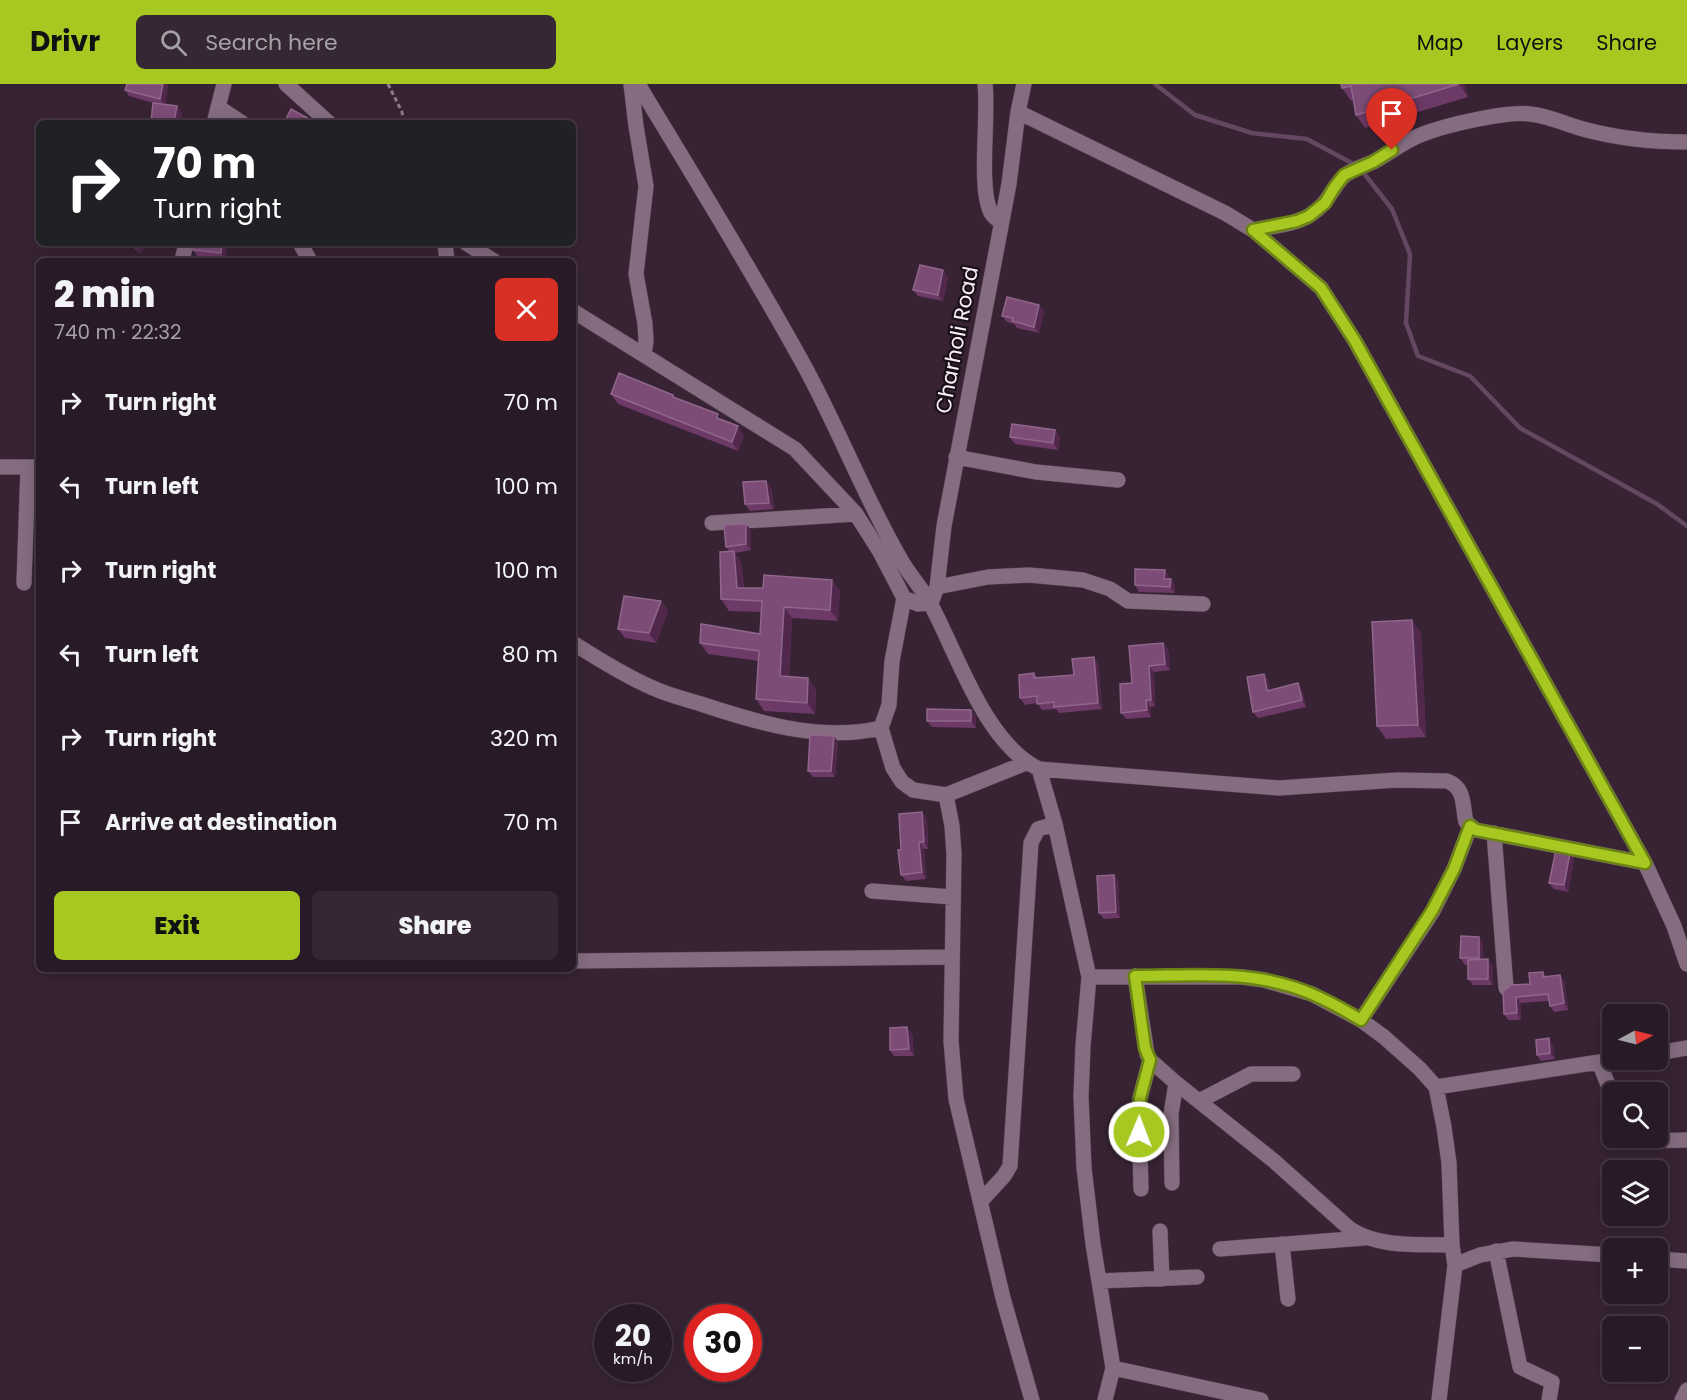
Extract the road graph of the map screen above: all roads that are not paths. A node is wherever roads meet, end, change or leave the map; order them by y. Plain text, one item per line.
1 (224, 84) edge
2 (286, 84) edge
3 (631, 84) edge
4 (638, 84) edge
5 (985, 84) edge
6 (1024, 84) edge
7 (218, 107) junction
8 (1018, 112) junction
9 (215, 120) edge
10 (238, 120) edge
11 (325, 120) edge
12 (1687, 141) edge
13 (1001, 222) junction
14 (1253, 230) junction
15 (471, 246) edge
16 (489, 258) edge
17 (576, 312) edge
18 (644, 355) junction
19 (956, 457) junction
20 (0, 467) edge
21 (33, 467) edge
22 (1118, 480) dead end
23 (856, 514) junction
24 (712, 523) dead end
25 (24, 583) dead end
26 (937, 587) junction
27 (904, 598) junction
28 (931, 603) junction
29 (1203, 604) dead end
30 (576, 644) edge
31 (881, 728) junction
32 (1032, 766) junction
33 (946, 795) junction
34 (1055, 824) junction
35 (1470, 826) junction
36 (1494, 833) junction
37 (1645, 863) junction
38 (872, 891) dead end
39 (952, 897) junction
40 (951, 957) junction
41 (576, 961) edge
42 (1687, 964) edge
43 (1135, 976) junction
44 (1089, 977) junction
45 (1506, 988) edge
46 (1361, 1020) junction
47 (1687, 1048) edge
48 (1668, 1051) edge
49 (1150, 1060) junction
50 (1599, 1062) junction
51 (1602, 1062) edge
52 (1293, 1074) dead end
53 (1607, 1082) edge
54 (1176, 1083) junction
55 (1436, 1087) junction
56 (1199, 1101) junction
57 (1668, 1140) edge
58 (1687, 1140) edge
59 (1172, 1183) dead end
60 (1141, 1189) dead end
61 (980, 1202) junction
62 (1160, 1231) dead end
63 (1364, 1238) junction
64 (1282, 1244) junction
65 (1452, 1245) junction
66 (1220, 1249) dead end
67 (1496, 1251) junction
68 (1602, 1254) edge
69 (1668, 1260) edge
70 (1687, 1261) edge
71 (1455, 1265) junction
72 (1197, 1277) dead end
73 (1162, 1279) junction
74 (1099, 1281) junction
75 (1288, 1299) dead end
76 (1113, 1368) junction
77 (1687, 1390) edge
78 (1032, 1400) edge
79 (1104, 1400) edge
80 (1260, 1400) edge
81 (1439, 1400) edge
82 (1549, 1400) edge
83 (1682, 1400) edge

1 - 7 street
2 - 11 street
3 - 18 street
4 - 28 street
5 - 13 street
6 - 8 street, Charholi Road
7 - 9 street
7 - 10 street
8 - 13 street, Charholi Road
8 - 14 street
12 - 14 street
13 - 19 street, Charholi Road
14 - 37 street
15 - 16 street
17 - 18 street
18 - 23 street
19 - 22 street
19 - 26 street, Charholi Road
20 - 21 street
21 - 25 street
23 - 24 street
23 - 27 street
26 - 28 street, Charholi Road
26 - 29 street
27 - 28 street
27 - 31 street
28 - 32 street
30 - 31 street
31 - 33 street
32 - 33 street
32 - 34 street
32 - 35 street
33 - 39 street
34 - 44 street
34 - 61 street
35 - 36 street
35 - 46 street
36 - 37 street
36 - 45 street
37 - 42 street
38 - 39 street
39 - 40 street
40 - 41 street
40 - 61 street
43 - 44 street
43 - 46 street
43 - 49 street
44 - 74 street
46 - 55 street
47 - 48 street
49 - 54 street
49 - 60 street
50 - 51 street
50 - 53 street
50 - 55 street
52 - 56 street
54 - 56 street
54 - 59 street
55 - 65 street
56 - 63 street
57 - 58 street
61 - 78 street
62 - 73 street
63 - 64 street
63 - 65 street
64 - 66 street
64 - 75 street
65 - 71 street
67 - 68 street
67 - 71 street
67 - 82 street
69 - 70 street
71 - 81 street
72 - 73 street
73 - 74 street
74 - 76 street
76 - 79 street
76 - 80 street
77 - 83 street

